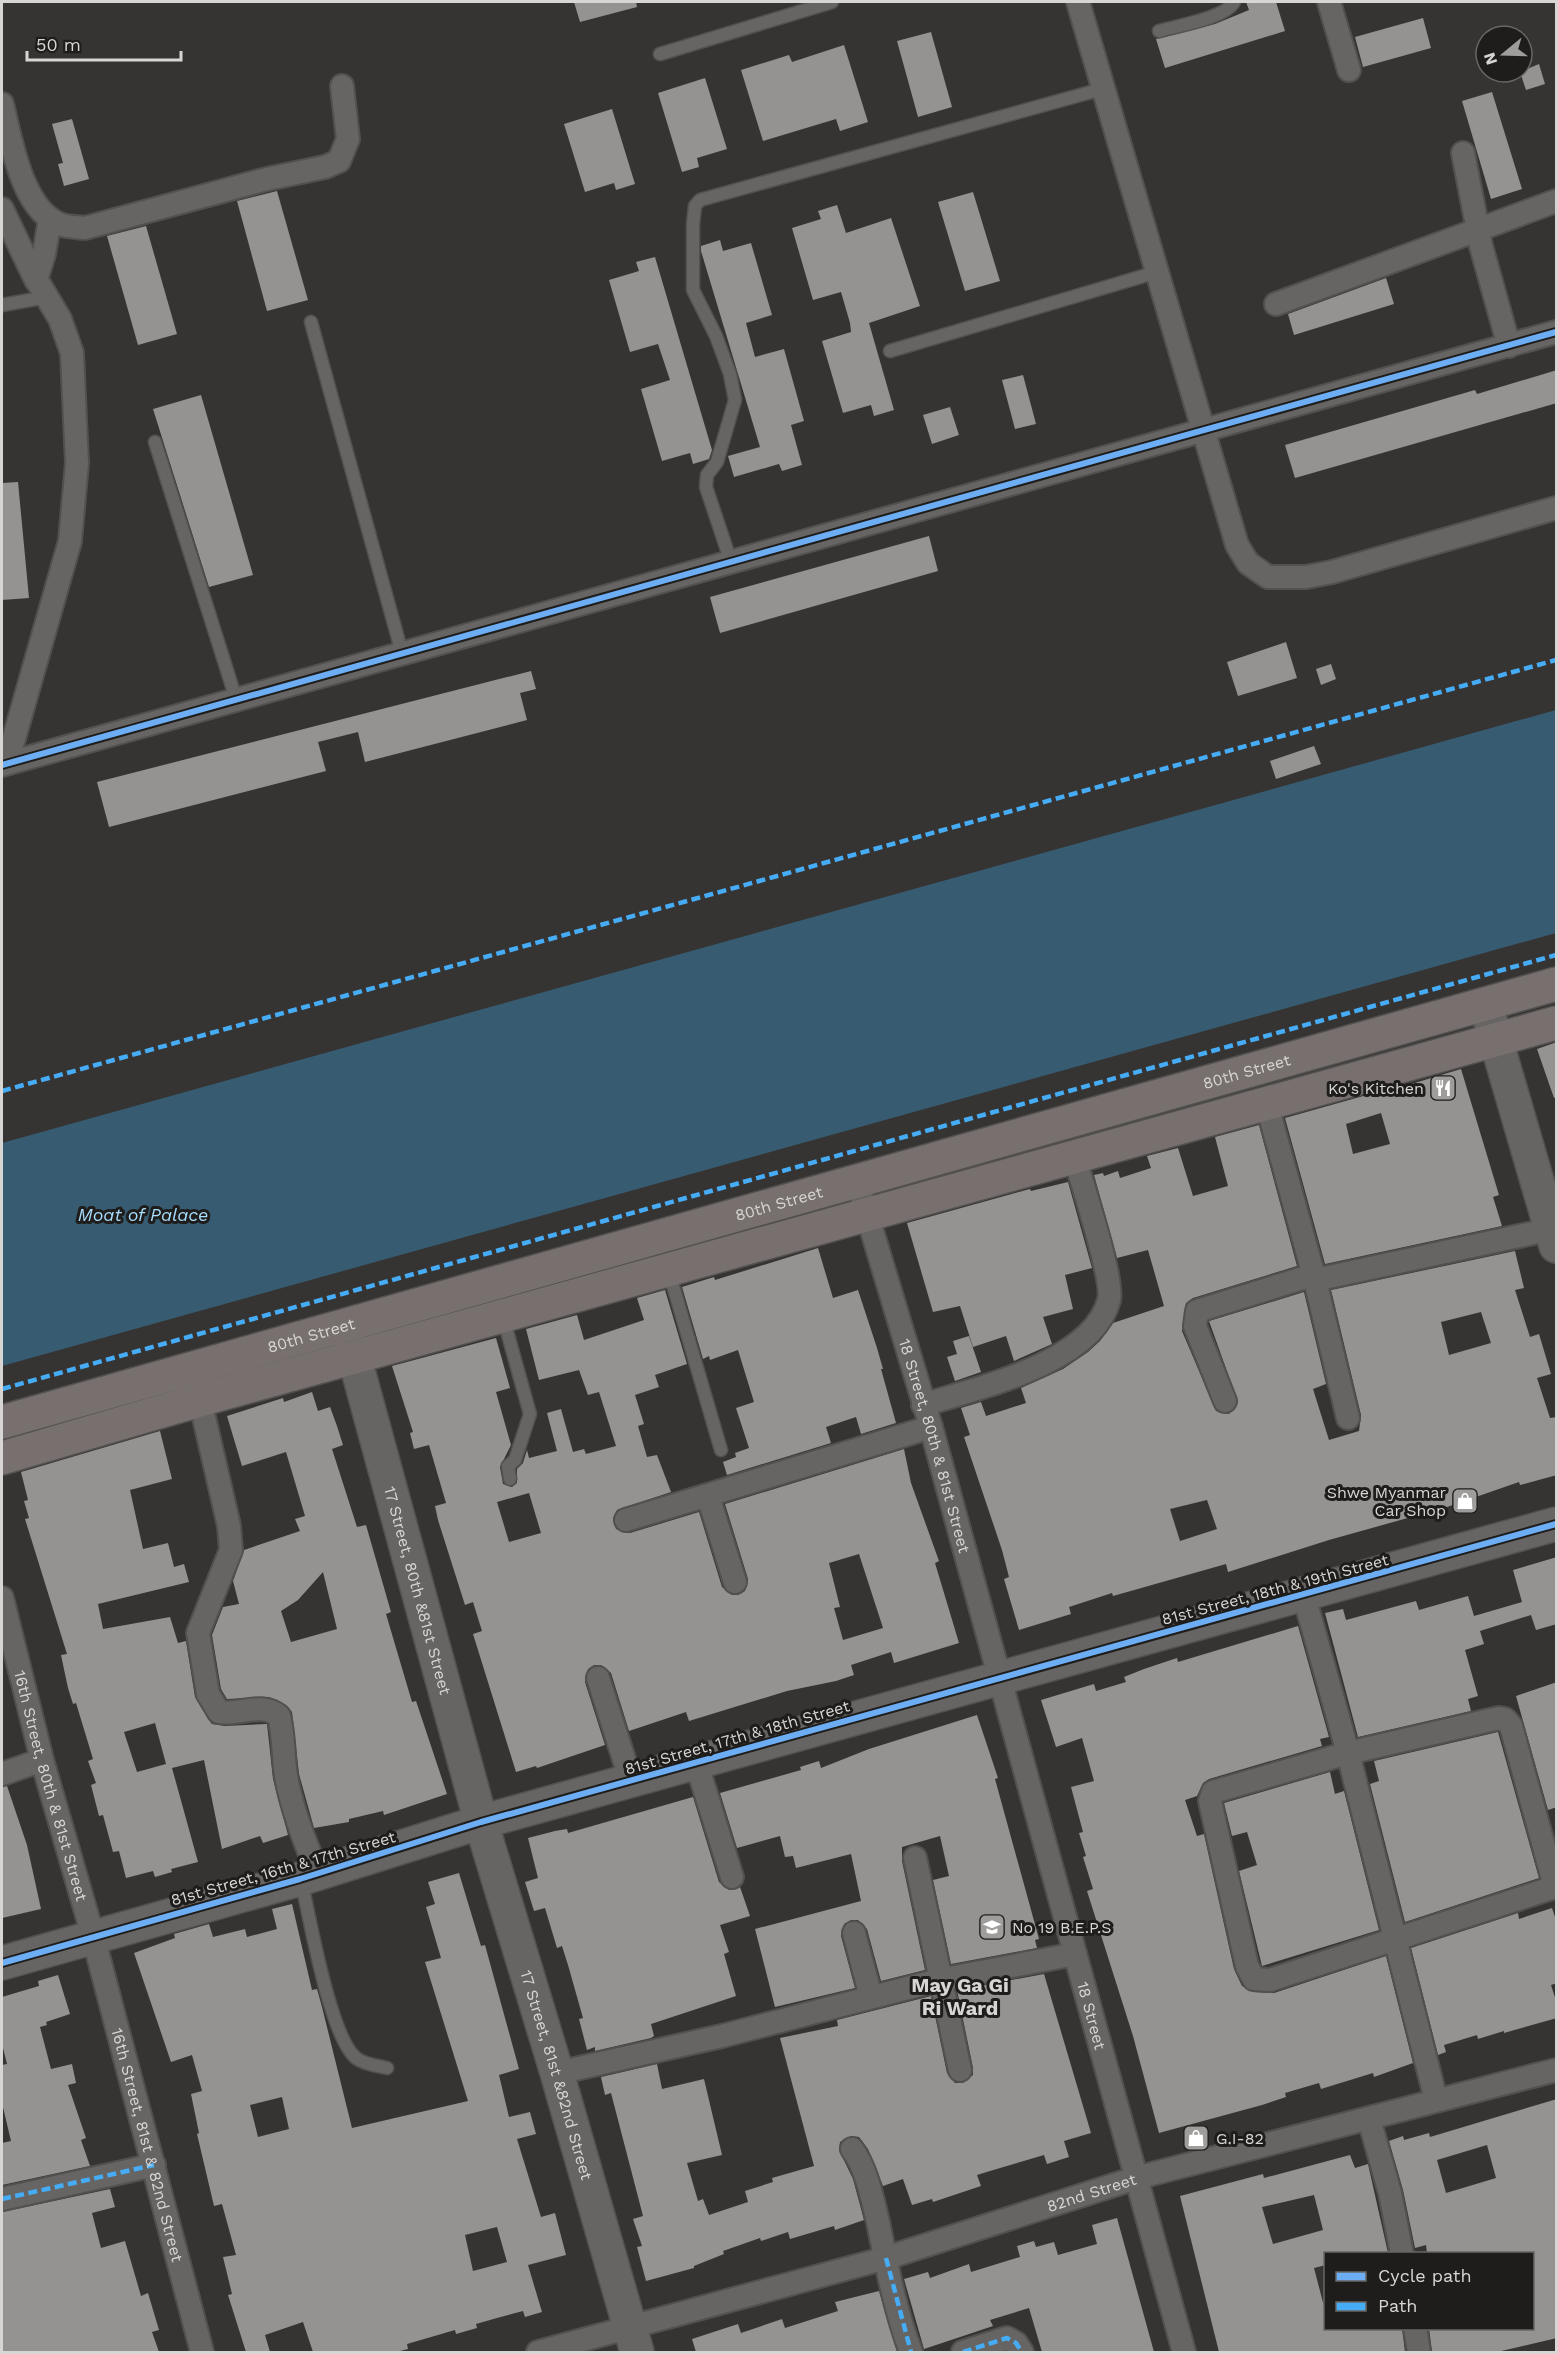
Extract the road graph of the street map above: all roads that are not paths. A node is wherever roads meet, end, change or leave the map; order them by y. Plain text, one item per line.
1 (832, 2) edge
2 (1078, 2) edge
3 (1234, 2) edge
4 (1329, 2) edge
5 (1159, 31) dead end
6 (660, 54) dead end
7 (1349, 70) dead end
8 (342, 86) dead end
9 (1102, 89) junction
10 (2, 104) edge
11 (1463, 153) dead end
12 (1557, 201) edge
13 (2, 209) edge
14 (50, 219) junction
15 (1478, 230) junction
16 (1157, 272) junction
17 (42, 288) junction
18 (1276, 304) dead end
19 (2, 305) edge
20 (311, 322) dead end
21 (1557, 332) edge
22 (1509, 346) junction
23 (890, 351) dead end
24 (1205, 431) junction
25 (155, 442) dead end
26 (1557, 508) edge
27 (731, 562) junction
28 (402, 653) junction
29 (236, 699) junction
30 (4, 764) edge
31 (1557, 984) edge
32 (1486, 1006) junction
33 (1557, 1023) edge
34 (1497, 1040) junction
35 (1267, 1105) junction
36 (1075, 1158) junction
37 (857, 1181) junction
38 (867, 1214) junction
39 (1554, 1238) edge
40 (669, 1270) junction
41 (1314, 1278) junction
42 (503, 1317) junction
43 (346, 1326) junction
44 (356, 1358) junction
45 (200, 1400) junction
46 (1225, 1401) dead end
47 (923, 1405) junction
48 (1348, 1418) dead end
49 (2, 1422) edge
50 (931, 1427) junction
51 (721, 1450) dead end
52 (2, 1458) edge
53 (510, 1479) dead end
54 (708, 1496) junction
55 (626, 1520) dead end
56 (1557, 1524) edge
57 (735, 1582) dead end
58 (1304, 1596) junction
59 (2, 1598) edge
60 (598, 1678) dead end
61 (1000, 1678) junction
62 (1348, 1753) junction
63 (42, 1760) junction
64 (696, 1762) junction
65 (2, 1774) edge
66 (631, 1781) junction
67 (481, 1822) junction
68 (915, 1858) dead end
69 (309, 1876) junction
70 (732, 1877) dead end
71 (854, 1933) dead end
72 (93, 1936) junction
73 (1395, 1939) junction
74 (1075, 1954) junction
75 (2, 1963) edge
76 (939, 1980) junction
77 (871, 1997) junction
78 (387, 2068) dead end
79 (960, 2070) dead end
80 (1557, 2070) edge
81 (557, 2073) junction
82 (1436, 2100) junction
83 (1369, 2119) junction
84 (852, 2149) dead end
85 (154, 2165) junction
86 (1136, 2178) junction
87 (2, 2199) edge
88 (1402, 2252) edge
89 (886, 2258) junction
90 (1415, 2330) edge
91 (634, 2340) edge
92 (202, 2352) edge
93 (538, 2352) edge
94 (911, 2352) edge
95 (963, 2352) edge
96 (1022, 2352) edge
97 (1184, 2352) edge
98 (1419, 2352) edge

1 - 6 lane
2 - 9 street
3 - 5 lane
4 - 7 street
8 - 14 street
9 - 16 street
9 - 27 lane
10 - 14 street
11 - 15 street
12 - 15 street
13 - 17 street
14 - 17 street
15 - 18 street
15 - 22 street
16 - 23 lane
16 - 24 street
17 - 19 lane
17 - 30 street
20 - 28 lane
21 - 22 street
22 - 24 street
24 - 26 street
24 - 27 street
25 - 29 lane
27 - 28 street
28 - 29 street
29 - 30 street
31 - 32 main road, 80th Street
32 - 34 street
32 - 37 main road, 80th Street
33 - 34 main road, 80th Street
34 - 35 main road, 80th Street
34 - 39 street
35 - 36 main road, 80th Street
35 - 41 street
36 - 38 main road, 80th Street
36 - 47 street
37 - 38 street
37 - 43 main road, 80th Street
38 - 40 main road, 80th Street
38 - 47 street, 18 Street, 80th & 81st Street
39 - 41 street
40 - 42 main road, 80th Street
40 - 51 lane
41 - 46 street
41 - 48 street
42 - 44 main road, 80th Street
42 - 53 lane
43 - 44 street, 17 Street, 80th &81st Street
43 - 49 main road, 80th Street
44 - 45 main road, 80th Street
44 - 67 street, 17 Street, 80th &81st Street
45 - 52 main road, 80th Street
45 - 69 street
47 - 50 street, 18 Street, 80th & 81st Street
50 - 54 street
50 - 61 street, 18 Street, 80th & 81st Street
54 - 55 street
54 - 57 street
56 - 58 street, 81st Street, 18th & 19th Street
58 - 61 street, 81st Street, 18th & 19th Street
58 - 62 street
59 - 63 street, 16th Street, 80th & 81st Street
60 - 66 street
61 - 64 street, 81st Street, 17th & 18th Street
61 - 74 street, 18 Street
62 - 73 street
62 - 73 street
62 - 73 street
63 - 65 street
63 - 72 street, 16th Street, 80th & 81st Street
64 - 66 street, 81st Street, 17th & 18th Street
64 - 70 street
66 - 67 street, 81st Street, 17th & 18th Street
67 - 69 street, 81st Street, 16th & 17th Street
67 - 81 street, 17 Street, 81st &82nd Street
68 - 76 street
69 - 72 street, 81st Street, 16th & 17th Street
69 - 78 lane
71 - 77 street
72 - 75 street, 81st Street, 16th & 17th Street
72 - 85 street, 16th Street, 81st & 82nd Street
73 - 82 street
74 - 76 street
74 - 86 street, 18 Street
76 - 77 street
76 - 79 street
77 - 81 street
80 - 82 street, 82nd Street
81 - 91 street, 17 Street, 81st &82nd Street
82 - 83 street, 82nd Street
83 - 86 street, 82nd Street
83 - 88 street
84 - 89 street
85 - 87 street
85 - 92 street, 16th Street, 81st & 82nd Street
86 - 89 street, 82nd Street
86 - 97 street, 18 Street
89 - 91 street, 82nd Street
89 - 94 street
90 - 98 street
91 - 93 street, 82nd Street
95 - 96 street

